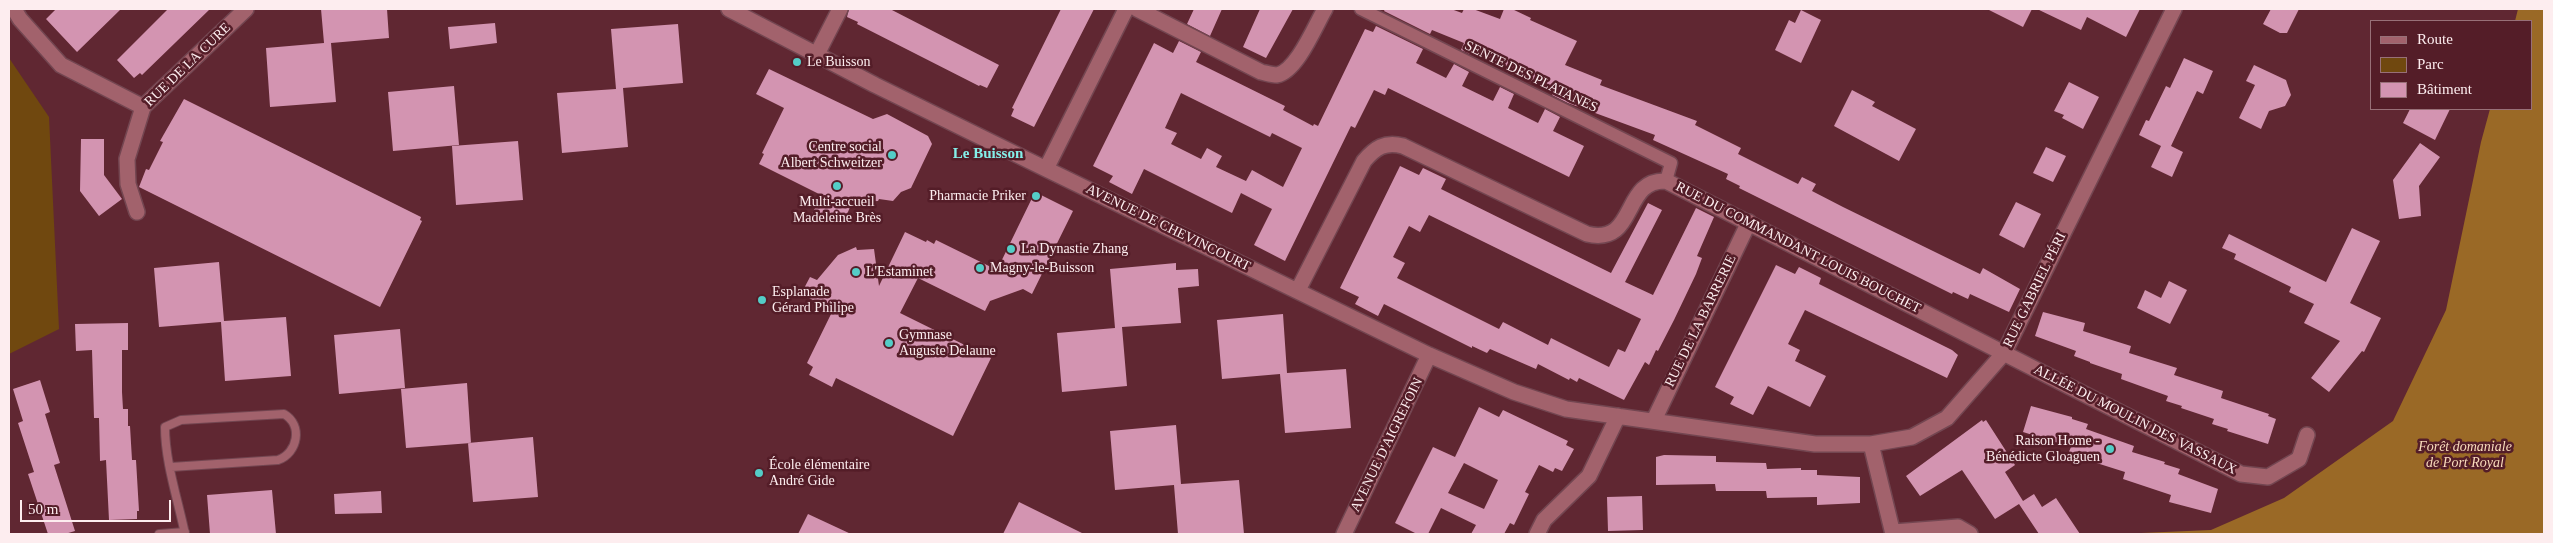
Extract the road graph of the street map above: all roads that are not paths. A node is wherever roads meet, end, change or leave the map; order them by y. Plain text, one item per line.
1 (14, 9) edge
2 (246, 9) edge
3 (730, 9) edge
4 (840, 9) edge
5 (1126, 9) edge
6 (1137, 9) edge
7 (1325, 9) edge
8 (1361, 9) edge
9 (2174, 9) edge
10 (817, 54) junction
11 (143, 106) junction
12 (1046, 169) junction
13 (1666, 181) junction
14 (137, 212) dead end
15 (1749, 222) junction
16 (1298, 290) junction
17 (2004, 353) junction
18 (1429, 355) junction
19 (1618, 416) junction
20 (1654, 420) junction
21 (2307, 435) dead end
22 (1870, 444) junction
23 (171, 467) junction
24 (185, 533) edge
25 (1893, 533) edge
26 (159, 534) edge
27 (1344, 534) edge
28 (1537, 534) edge
29 (1970, 534) edge

1 - 11 street
2 - 11 street, RUE DE LA CURE
3 - 10 street, AVENUE DE CHEVINCOURT
4 - 10 street
5 - 12 street
6 - 7 street
8 - 13 street, SENTE DES PLATANES
9 - 17 street, RUE GABRIEL PÉRI
10 - 12 street, AVENUE DE CHEVINCOURT
11 - 14 street, RUE DE LA CURE
12 - 16 street, AVENUE DE CHEVINCOURT
13 - 15 street, RUE DU COMMANDANT LOUIS BOUCHET
13 - 16 street, RUE DU COMMANDANT LOUIS BOUCHET
15 - 17 street, RUE DU COMMANDANT LOUIS BOUCHET
15 - 20 street, RUE DE LA BARRERIE
16 - 18 street, AVENUE DE CHEVINCOURT
17 - 21 street, ALLÉE DU MOULIN DES VASSAUX
17 - 22 street, RUE GABRIEL PÉRI
18 - 19 street, AVENUE DE CHEVINCOURT
18 - 27 street, AVENUE D'AIGREFOIN
19 - 20 street, RUE GABRIEL PÉRI
19 - 28 street
20 - 22 street, RUE GABRIEL PÉRI
22 - 25 street
23 - 23 lane
23 - 24 lane
24 - 26 lane
25 - 29 street

